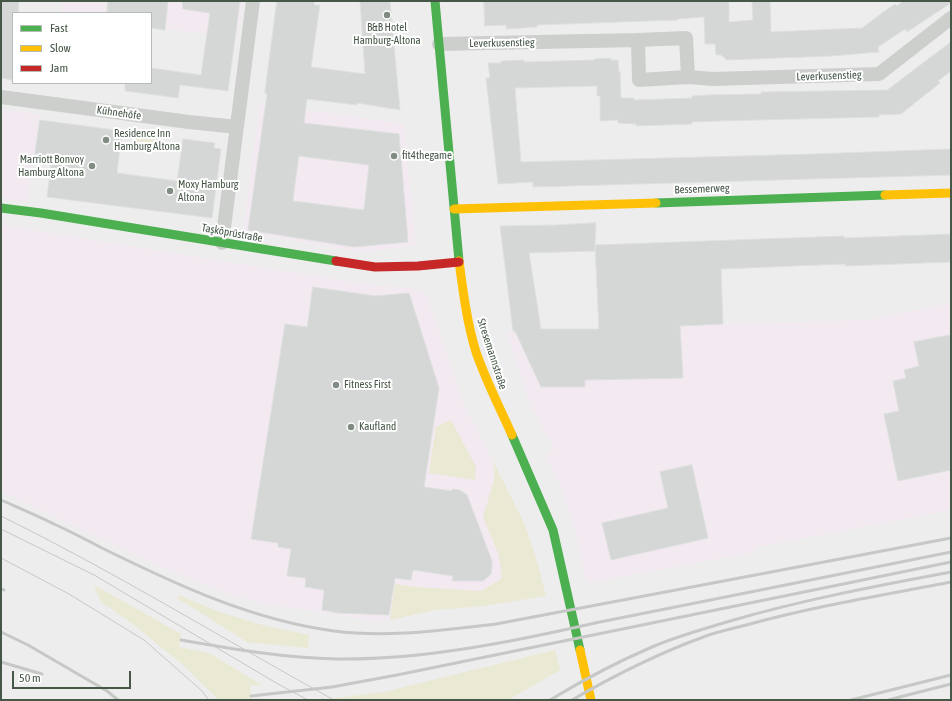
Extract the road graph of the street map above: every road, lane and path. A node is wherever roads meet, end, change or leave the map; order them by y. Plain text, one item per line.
1 (253, 1) edge
2 (435, 1) edge
3 (951, 18) edge
4 (638, 40) junction
5 (439, 44) junction
6 (688, 77) junction
7 (1, 97) edge
8 (237, 127) junction
9 (951, 193) edge
10 (1, 208) edge
11 (454, 209) junction
12 (222, 243) junction
13 (459, 262) junction
14 (591, 700) edge

1 - 8 street
2 - 5 street, Stresemannstraße
3 - 6 street, Leverkusenstieg
4 - 5 street, Leverkusenstieg
4 - 6 street, Leverkusenstieg
4 - 6 street, Leverkusenstieg
5 - 11 street, Stresemannstraße
7 - 8 street, Kühnehöfe
8 - 12 street
9 - 11 street, Bessemerweg
10 - 12 street, Taşköprüstraße
11 - 13 street, Stresemannstraße
12 - 13 street, Taşköprüstraße
13 - 14 street, Stresemannstraße

